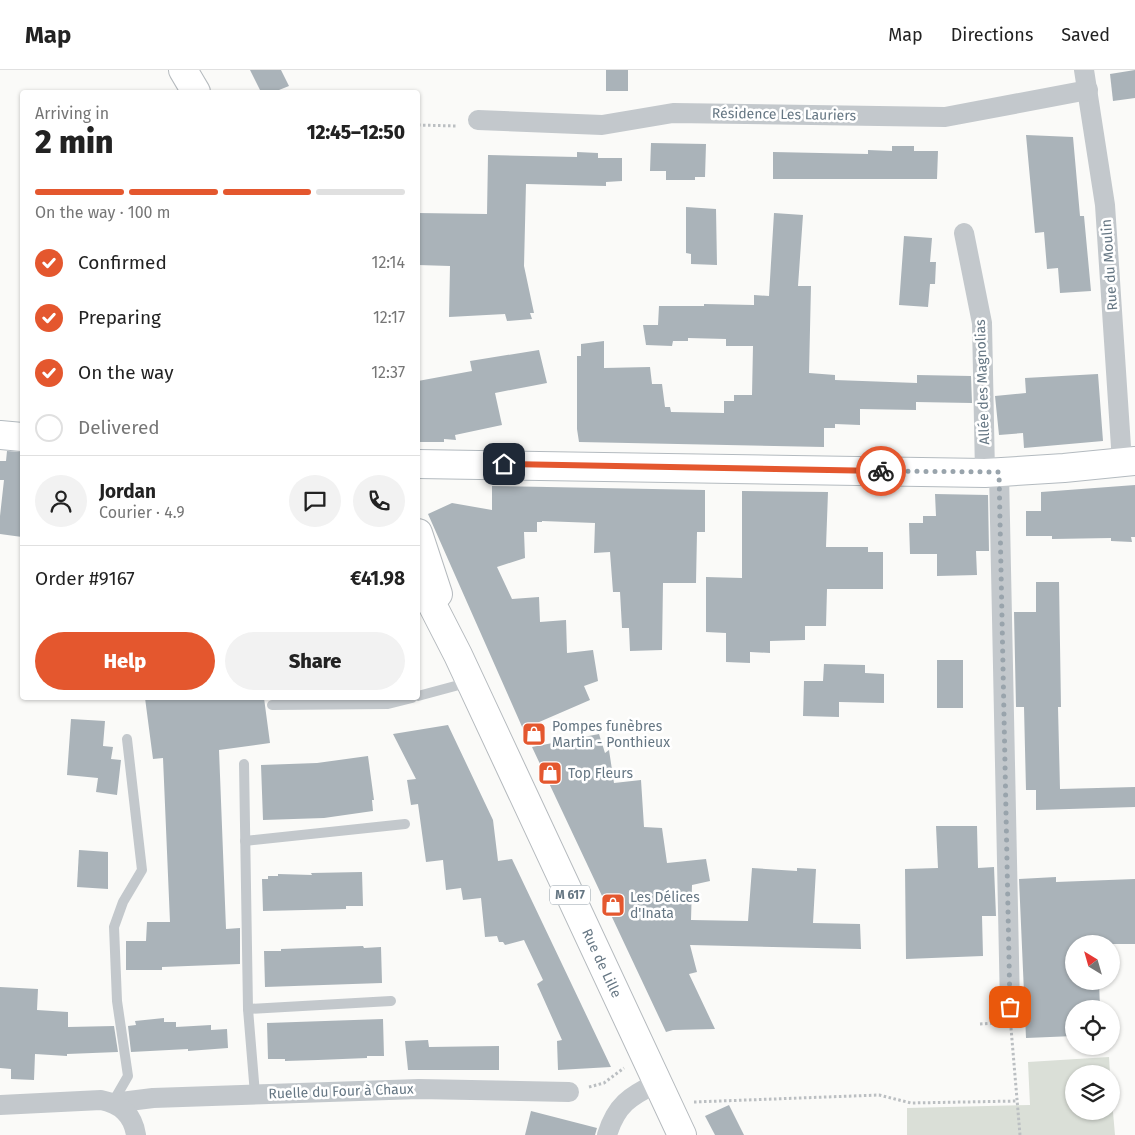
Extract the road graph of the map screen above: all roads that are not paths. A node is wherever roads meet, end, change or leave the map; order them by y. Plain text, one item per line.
1 (182, 70) edge
2 (1084, 70) edge
3 (188, 90) edge
4 (195, 90) edge
5 (1088, 90) junction
6 (478, 120) road end
7 (964, 233) dead end
8 (0, 435) edge
9 (20, 437) edge
10 (1129, 462) edge
11 (420, 464) edge
12 (992, 473) junction
13 (420, 539) edge
14 (420, 581) edge
15 (458, 655) junction
16 (470, 682) junction
17 (420, 695) edge
18 (404, 700) edge
19 (272, 705) dead end
20 (127, 738) dead end
21 (244, 764) dead end
22 (405, 824) dead end
23 (246, 841) junction
24 (391, 1001) dead end
25 (1010, 1007) road end
26 (248, 1010) junction
27 (658, 1083) junction
28 (569, 1092) road end
29 (255, 1094) junction
30 (113, 1103) junction
31 (0, 1106) edge
32 (136, 1135) edge
33 (607, 1135) edge
34 (682, 1135) edge

1 - 3 main road
1 - 4 main road
2 - 5 street, Rue du Moulin
5 - 6 street, Résidence Les Lauriers
5 - 10 street, Rue du Moulin
7 - 12 street, Allée des Magnolias
8 - 9 main road
10 - 12 main road
11 - 12 main road
12 - 25 street, Allée des Magnolias
13 - 15 main road, Rue de Lille / M 617
14 - 15 main road, Rue de Lille / M 617
15 - 16 main road, Rue de Lille / M 617
16 - 17 lane
16 - 27 main road, Rue de Lille / M 617
18 - 19 lane
20 - 30 lane
21 - 23 lane
22 - 23 lane
23 - 26 lane
24 - 26 lane
26 - 29 lane
27 - 33 street
27 - 34 main road, Rue de Lille / M 617
28 - 29 street, Ruelle du Four à Chaux
29 - 30 street, Ruelle du Four à Chaux
30 - 31 street, Ruelle du Four à Chaux
30 - 32 street

